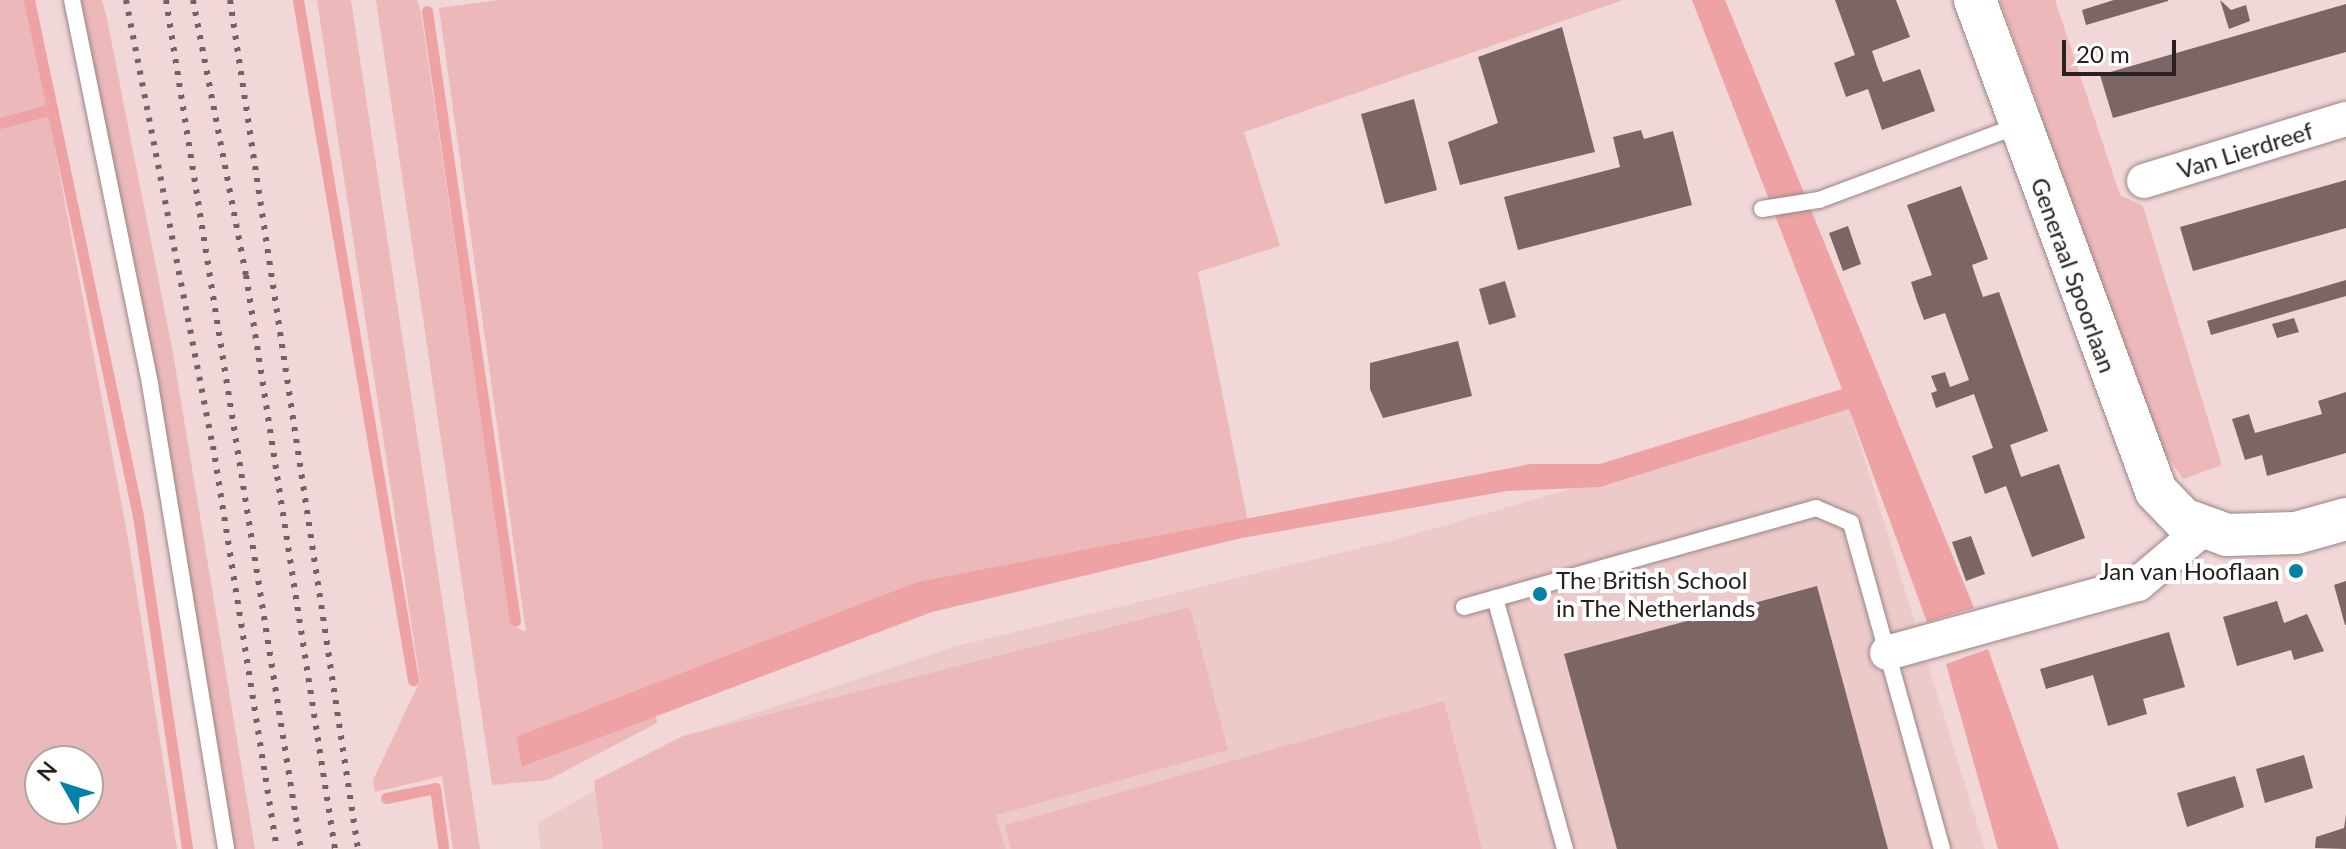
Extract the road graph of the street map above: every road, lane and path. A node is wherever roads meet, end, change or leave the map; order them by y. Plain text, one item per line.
1 (72, 0) edge
2 (1975, 0) edge
3 (2346, 119) edge
4 (2020, 125) junction
5 (2144, 181) dead end
6 (1762, 209) dead end
7 (2346, 519) edge
8 (2202, 530) junction
9 (1495, 598) junction
10 (1464, 607) dead end
11 (1887, 653) junction
12 (226, 849) edge
13 (1565, 849) edge
14 (1942, 849) edge

1 - 12 lane
2 - 4 street, Generaal Spoorlaan
3 - 5 street, Van Lierdreef
4 - 6 lane
4 - 8 street, Generaal Spoorlaan
7 - 8 street
8 - 11 street
9 - 10 lane
9 - 11 lane
9 - 13 lane
11 - 14 lane

